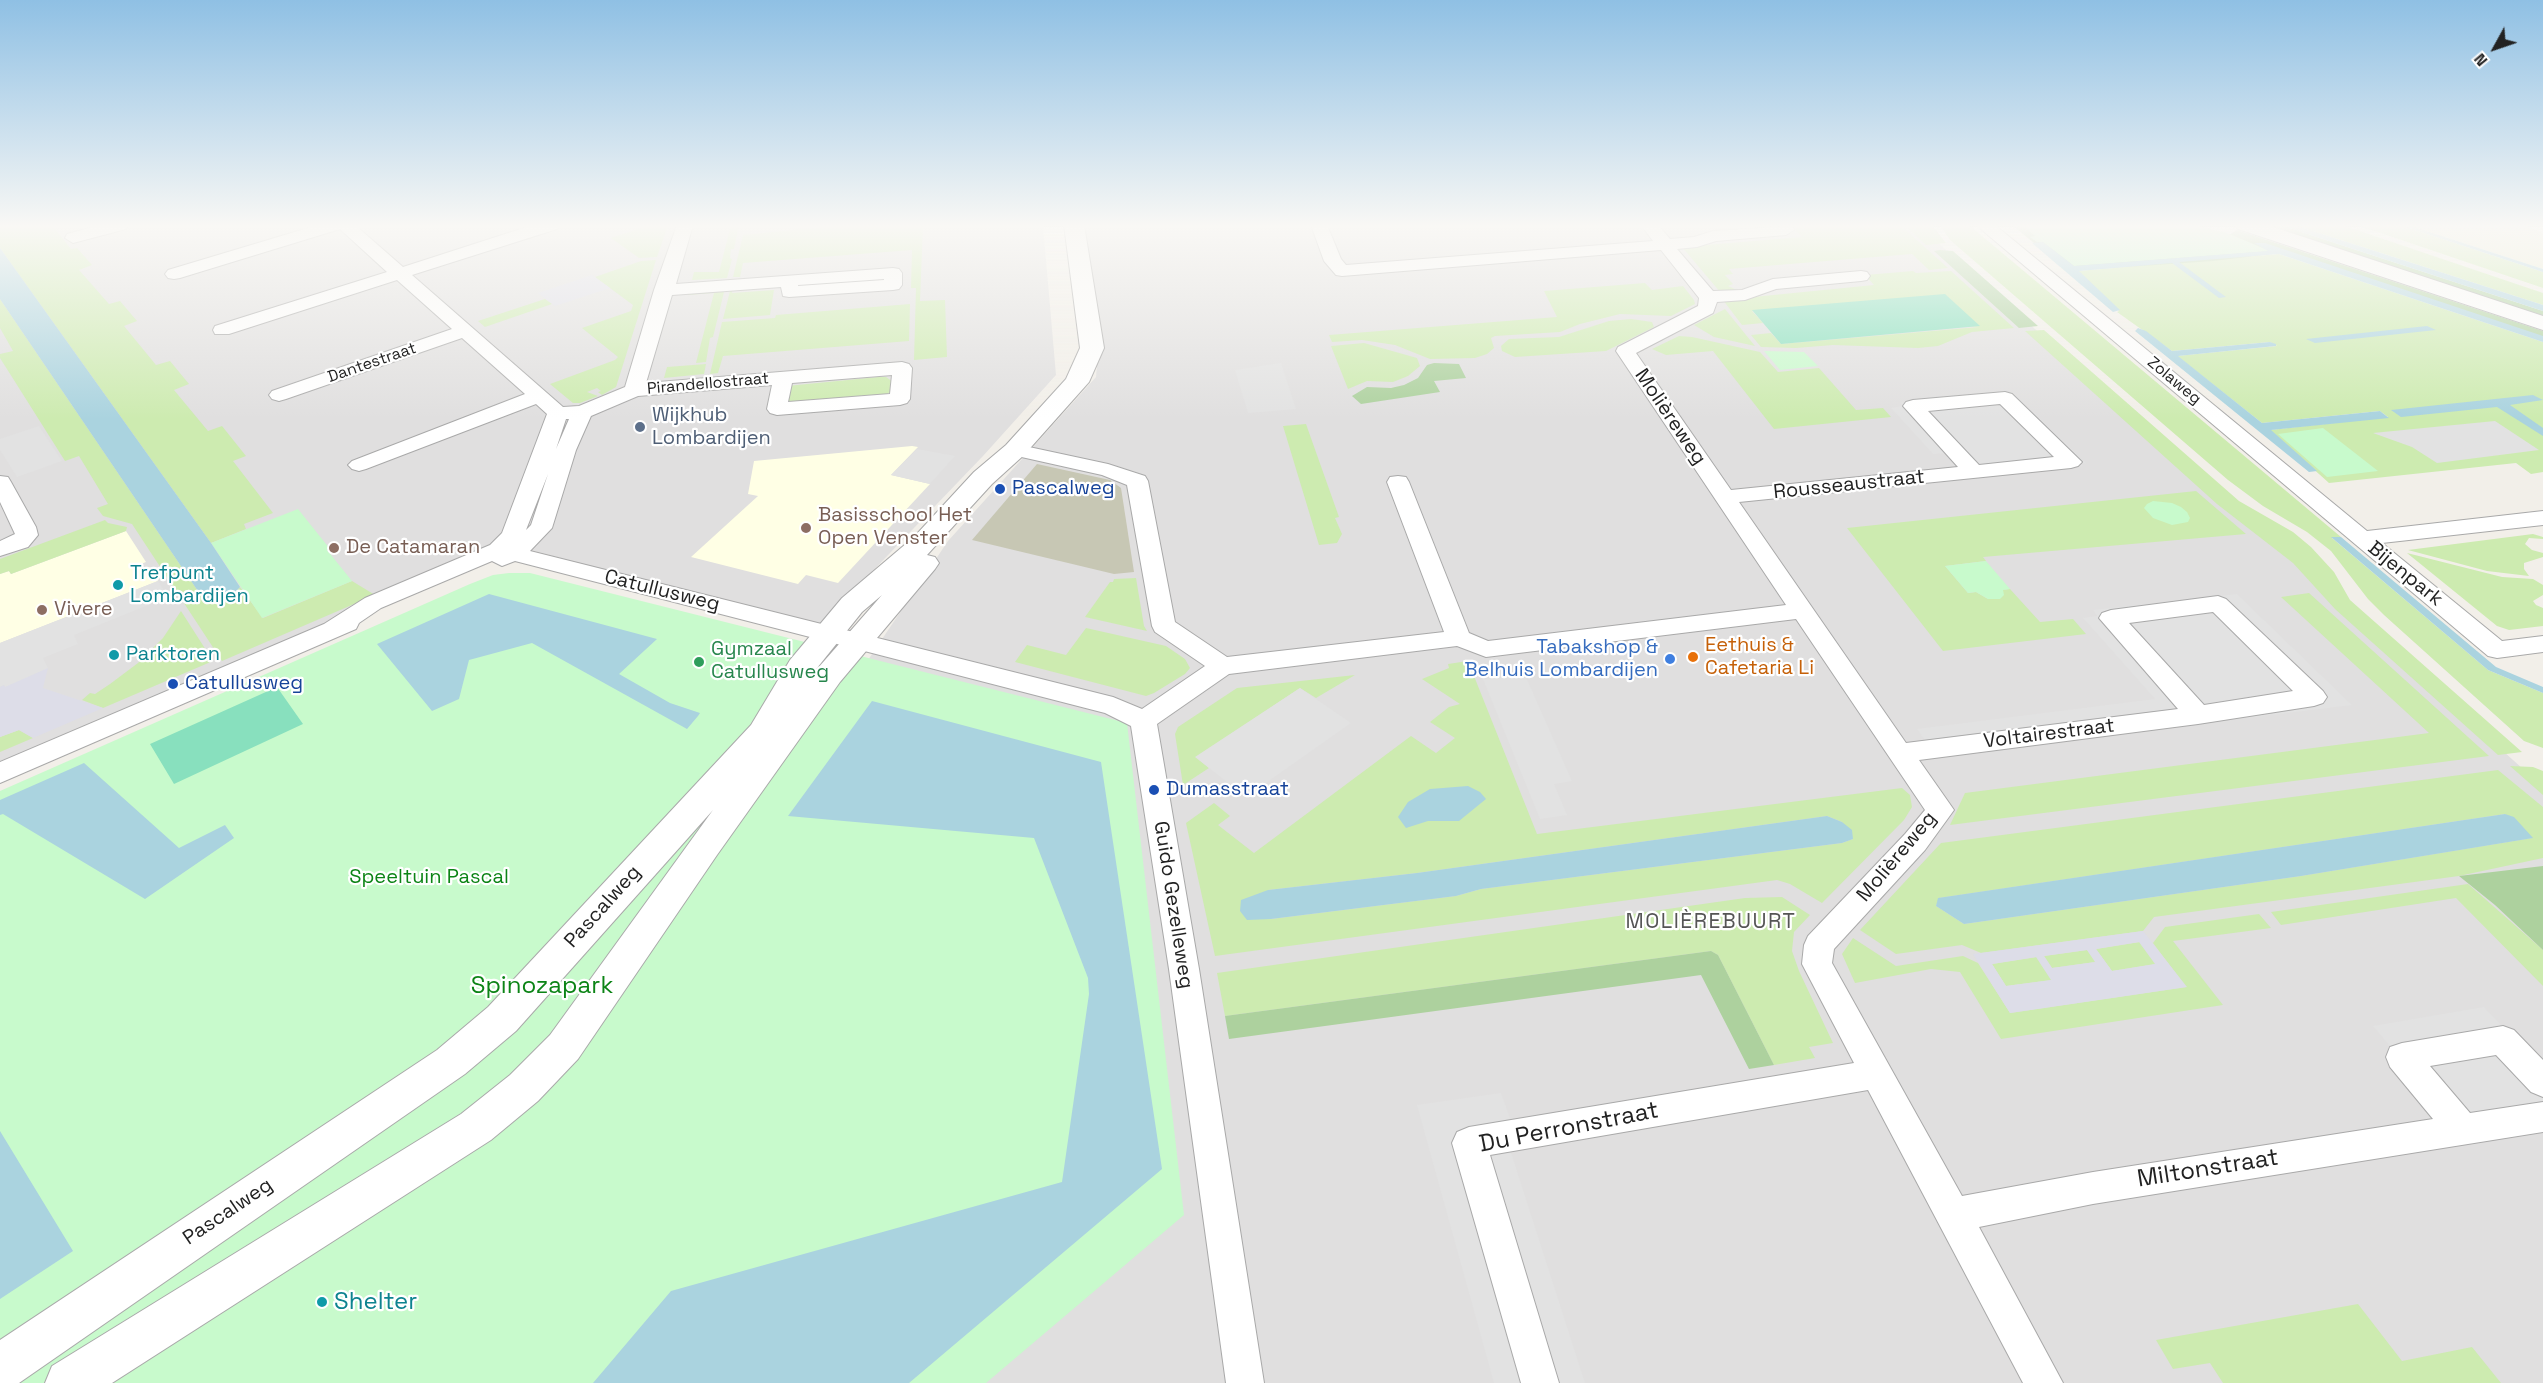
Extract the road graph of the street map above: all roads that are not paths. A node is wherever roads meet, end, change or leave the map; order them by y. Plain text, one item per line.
1 (350, 290) edge
2 (417, 290) edge
3 (663, 290) joint
4 (669, 290) edge
5 (789, 290) edge
6 (826, 290) edge
7 (1083, 290) edge
8 (1702, 290) edge
9 (1760, 290) edge
10 (2062, 290) edge
11 (2441, 290) edge
12 (1708, 297) junction
13 (2543, 323) edge
14 (222, 330) dead end
15 (465, 331) junction
16 (783, 378) junction
17 (634, 390) junction
18 (279, 395) dead end
19 (539, 396) junction
20 (582, 412) junction
21 (558, 413) junction
22 (1015, 450) junction
23 (359, 465) dead end
24 (1974, 472) junction
25 (0, 482) edge
26 (1398, 482) dead end
27 (1724, 497) junction
28 (2543, 518) edge
29 (2362, 538) junction
30 (0, 549) edge
31 (506, 552) junction
32 (1802, 611) junction
33 (832, 634) junction
34 (1459, 638) junction
35 (2543, 644) edge
36 (1223, 666) junction
37 (2198, 715) junction
38 (1143, 721) junction
39 (1899, 753) junction
40 (0, 773) edge
41 (1876, 1074) junction
42 (2543, 1082) edge
43 (2543, 1116) edge
44 (2463, 1130) junction
45 (1953, 1215) junction
46 (0, 1368) edge
47 (69, 1383) edge
48 (1245, 1383) edge
49 (1540, 1383) edge
50 (2044, 1383) edge

1 - 14 street
2 - 15 street
3 - 4 street
3 - 17 street
5 - 6 street
7 - 22 street, Pascalweg
8 - 12 street
9 - 12 street
10 - 29 street, Zolaweg
11 - 13 street
12 - 27 street, Molièreweg
15 - 18 street, Dantestraat
15 - 19 street
16 - 16 street, Pirandellostraat
16 - 17 street, Pirandellostraat
17 - 20 street, Pirandellostraat
19 - 21 street
19 - 23 street
20 - 21 street
20 - 31 street
21 - 31 street
22 - 33 street, Pascalweg
22 - 36 street
24 - 24 street, Rousseaustraat
24 - 27 street, Rousseaustraat
25 - 30 street
26 - 34 street
27 - 32 street, Molièreweg
28 - 29 street, Bijenpark
29 - 35 street, Bijenpark
31 - 33 street, Catullusweg
31 - 40 street
32 - 34 street
32 - 39 street, Molièreweg
33 - 38 street
33 - 46 street, Pascalweg
33 - 47 street, Pascalweg
34 - 36 street
36 - 38 street
37 - 37 street, Voltairestraat
37 - 39 street, Voltairestraat
38 - 48 street, Guido Gezelleweg
39 - 41 street, Molièreweg
41 - 45 street, Molièreweg
41 - 49 street, Du Perronstraat
42 - 44 street
43 - 44 street, Miltonstraat
44 - 45 street, Miltonstraat
45 - 50 street, Molièreweg

